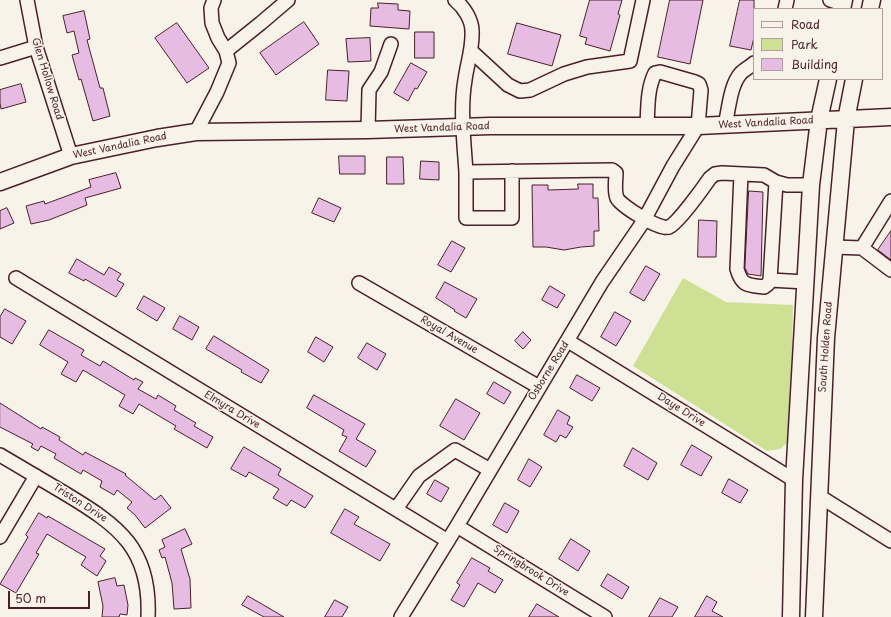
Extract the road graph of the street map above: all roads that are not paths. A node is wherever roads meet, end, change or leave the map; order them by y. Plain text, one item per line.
1 (27, 0) edge
2 (214, 0) edge
3 (288, 0) edge
4 (455, 0) edge
5 (643, 0) edge
6 (391, 44) dead end
7 (36, 47) junction
8 (226, 51) junction
9 (471, 51) junction
10 (0, 58) edge
11 (753, 64) edge
12 (828, 80) edge
13 (854, 80) edge
14 (891, 117) edge
15 (819, 120) junction
16 (846, 120) junction
17 (725, 124) junction
18 (647, 126) junction
19 (698, 126) junction
20 (463, 127) junction
21 (368, 130) junction
22 (196, 132) junction
23 (71, 156) junction
24 (466, 172) junction
25 (512, 172) junction
26 (741, 174) junction
27 (0, 182) edge
28 (776, 182) junction
29 (811, 185) junction
30 (891, 201) edge
31 (645, 218) junction
32 (834, 247) junction
33 (862, 248) junction
34 (891, 270) edge
35 (16, 278) dead end
36 (770, 280) junction
37 (806, 282) junction
38 (359, 283) dead end
39 (568, 341) junction
40 (539, 387) junction
41 (0, 455) edge
42 (490, 470) junction
43 (36, 476) junction
44 (794, 480) junction
45 (819, 496) junction
46 (396, 509) junction
47 (457, 526) junction
48 (0, 537) edge
49 (448, 541) junction
50 (891, 541) edge
51 (148, 617) edge
52 (401, 617) edge
53 (605, 617) edge
54 (791, 617) edge
55 (814, 617) edge

1 - 7 street, Glen Hollow Road
2 - 8 street
3 - 8 street
4 - 9 street
5 - 9 street
6 - 21 street
7 - 10 street
7 - 23 street, Glen Hollow Road
8 - 22 street
9 - 20 street
11 - 17 street
12 - 15 main road
13 - 16 main road, South Holden Road
14 - 16 main road, West Vandalia Road
15 - 16 main road, West Vandalia Road
15 - 17 main road, West Vandalia Road
15 - 29 main road
16 - 32 main road, South Holden Road
17 - 19 main road, West Vandalia Road
18 - 19 main road, West Vandalia Road
18 - 19 street
18 - 20 main road, West Vandalia Road
19 - 31 street, Osborne Road
20 - 21 main road, West Vandalia Road
20 - 24 street
21 - 22 main road, West Vandalia Road
22 - 23 main road, West Vandalia Road
23 - 27 main road, West Vandalia Road
24 - 25 street
24 - 25 street
25 - 31 street
26 - 28 street
26 - 31 street
26 - 36 street
28 - 29 street
28 - 36 street
29 - 37 main road
30 - 33 street
31 - 39 street, Osborne Road
32 - 33 street
32 - 45 main road, South Holden Road
33 - 34 street
35 - 46 street, Elmyra Drive
36 - 37 street
37 - 44 main road
38 - 40 street, Royal Avenue
39 - 40 street, Osborne Road
39 - 44 street, Daye Drive
40 - 42 street, Osborne Road
41 - 43 street, Triston Drive
42 - 46 street
42 - 47 street, Osborne Road
43 - 48 street
43 - 51 street, Triston Drive
44 - 54 main road
45 - 50 street
45 - 55 main road, South Holden Road
46 - 49 street, Elmyra Drive
47 - 49 street, Osborne Road
47 - 53 street, Springbrook Drive
49 - 52 street, Osborne Road

